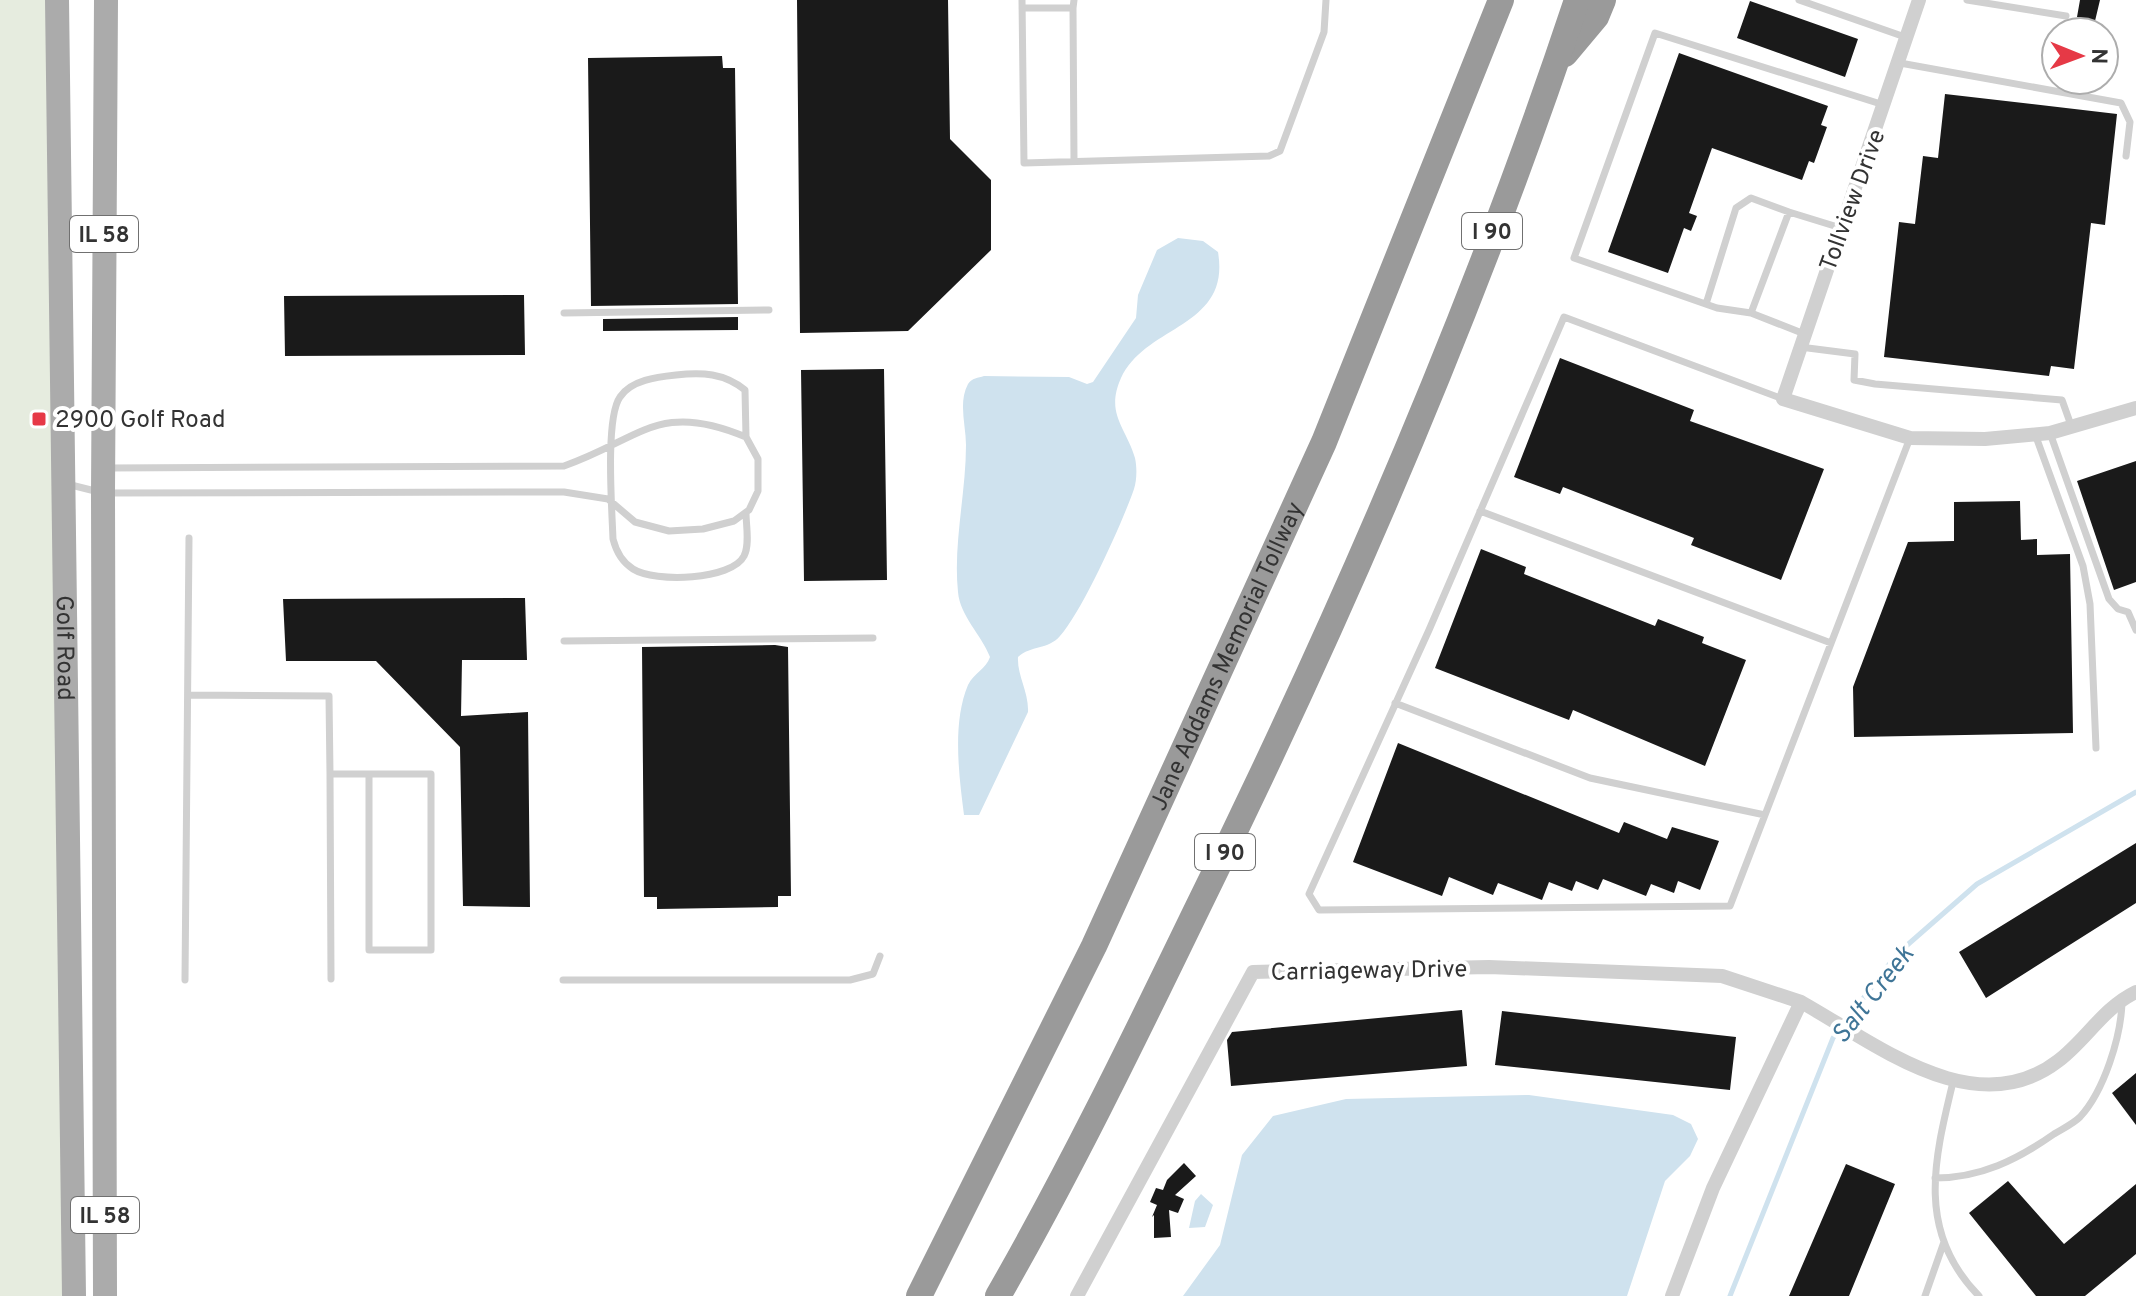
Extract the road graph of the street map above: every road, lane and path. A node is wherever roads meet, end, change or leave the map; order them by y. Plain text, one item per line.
1 (57, 0) edge
2 (106, 0) edge
3 (1326, 0) edge
4 (1483, 0) edge
5 (1501, 0) edge
6 (1577, 0) edge
7 (1603, 0) edge
8 (1799, 0) edge
9 (1919, 0) edge
10 (1967, 0) edge
11 (1022, 4) edge
12 (1073, 4) edge
13 (2066, 16) dead end
14 (1908, 38) junction
15 (1481, 56) junction
16 (1900, 63) junction
17 (1555, 66) junction
18 (1886, 105) junction
19 (2126, 156) dead end
20 (1074, 161) junction
21 (1789, 212) junction
22 (1842, 229) junction
23 (1706, 304) junction
24 (769, 310) dead end
25 (564, 313) dead end
26 (1751, 313) junction
27 (1800, 340) junction
28 (1783, 399) junction
29 (2136, 408) edge
30 (2072, 428) junction
31 (2042, 434) junction
32 (746, 437) junction
33 (1910, 438) junction
34 (611, 445) junction
35 (103, 468) junction
36 (65, 484) junction
37 (103, 493) junction
38 (612, 502) junction
39 (1480, 511) junction
40 (746, 513) junction
41 (189, 538) dead end
42 (2132, 611) edge
43 (2136, 630) edge
44 (873, 638) dead end
45 (564, 641) dead end
46 (1831, 643) junction
47 (188, 695) junction
48 (1395, 703) junction
49 (2096, 748) dead end
50 (330, 774) junction
51 (369, 774) junction
52 (1765, 815) junction
53 (880, 956) dead end
54 (331, 979) dead end
55 (185, 980) dead end
56 (563, 980) dead end
57 (2136, 992) edge
58 (2122, 1000) junction
59 (1801, 1002) junction
60 (1953, 1082) junction
61 (1935, 1178) junction
62 (1944, 1242) junction
63 (74, 1296) edge
64 (105, 1296) edge
65 (919, 1296) edge
66 (998, 1296) edge
67 (1077, 1296) edge
68 (1672, 1296) edge
69 (1925, 1296) edge
70 (1979, 1296) edge

1 - 36 main road, Golf Road / IL 58
2 - 35 main road, Golf Road / IL 58
3 - 20 lane
4 - 15 highway
5 - 15 highway, Jane Addams Memorial Tollway
6 - 17 highway, I 90
7 - 17 highway
8 - 14 lane
9 - 14 street, Tollview Drive
10 - 13 lane
11 - 12 lane
11 - 20 lane
12 - 20 lane
14 - 16 street, Tollview Drive
15 - 65 highway, Jane Addams Memorial Tollway
16 - 18 street, Tollview Drive
16 - 19 lane
17 - 66 highway, I 90
18 - 22 street, Tollview Drive
18 - 23 lane
21 - 22 lane
21 - 23 lane
21 - 26 lane
22 - 27 street, Tollview Drive
23 - 26 lane
24 - 25 lane
26 - 27 lane
27 - 28 street, Tollview Drive
27 - 30 lane
28 - 33 street
28 - 39 lane
29 - 30 street
30 - 31 street
31 - 33 street
31 - 42 lane
31 - 49 lane
32 - 34 lane
32 - 34 lane
32 - 40 lane
33 - 46 lane
34 - 35 lane
34 - 38 lane
35 - 37 main road, Golf Road / IL 58
36 - 37 lane
36 - 63 main road, Golf Road / IL 58
37 - 38 lane
37 - 64 main road, Golf Road / IL 58
38 - 40 lane
38 - 40 lane
39 - 46 lane
39 - 48 lane
41 - 47 lane
42 - 43 lane
44 - 45 lane
46 - 52 lane
47 - 50 lane
47 - 55 lane
48 - 52 lane
48 - 52 lane
50 - 51 lane
50 - 54 lane
51 - 51 lane
53 - 56 lane
57 - 58 street, Carriageway Drive
58 - 60 street, Carriageway Drive
58 - 61 lane
59 - 60 street, Carriageway Drive
59 - 67 street, Carriageway Drive
59 - 68 street
60 - 61 lane
61 - 62 lane
62 - 69 lane
62 - 70 lane

